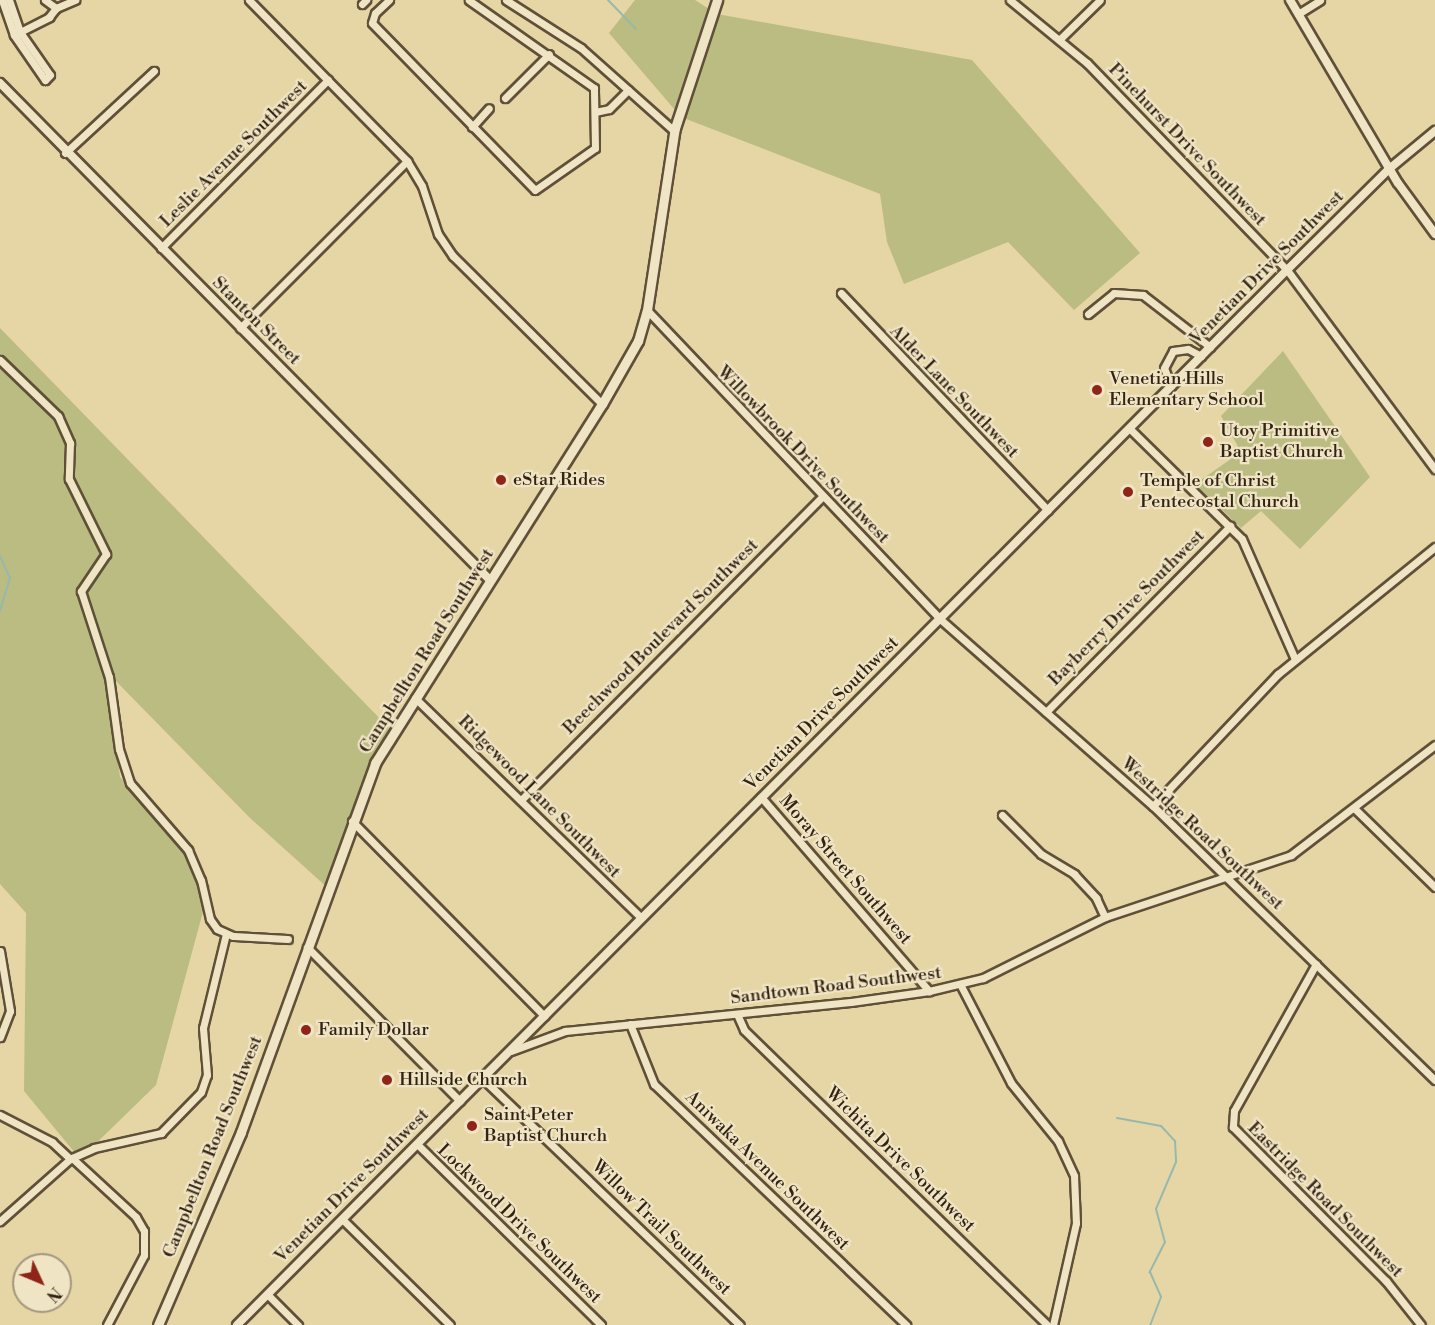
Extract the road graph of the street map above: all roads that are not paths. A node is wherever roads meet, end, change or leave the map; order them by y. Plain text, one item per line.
1 (2, 0) edge
2 (9, 0) edge
3 (45, 0) edge
4 (75, 0) edge
5 (249, 0) edge
6 (389, 0) edge
7 (469, 0) edge
8 (506, 0) edge
9 (717, 0) edge
10 (1010, 0) edge
11 (1100, 0) edge
12 (1290, 0) edge
13 (1320, 0) edge
14 (56, 8) junction
15 (1298, 14) junction
16 (17, 33) junction
17 (1062, 38) junction
18 (549, 54) junction
19 (154, 71) dead end
20 (328, 80) junction
21 (0, 83) edge
22 (628, 90) junction
23 (505, 98) dead end
24 (489, 108) dead end
25 (595, 112) junction
26 (472, 128) junction
27 (674, 131) junction
28 (1435, 131) edge
29 (65, 153) junction
30 (407, 161) junction
31 (1389, 168) junction
32 (1435, 234) edge
33 (161, 248) junction
34 (1287, 270) junction
35 (841, 293) dead end
36 (647, 310) junction
37 (1088, 314) dead end
38 (240, 328) junction
39 (1210, 347) junction
40 (1202, 356) junction
41 (0, 360) edge
42 (1171, 387) junction
43 (602, 404) junction
44 (1130, 428) junction
45 (1435, 469) edge
46 (822, 496) junction
47 (1048, 510) junction
48 (1230, 526) junction
49 (1435, 548) edge
50 (490, 580) junction
51 (940, 619) junction
52 (1295, 659) junction
53 (416, 698) junction
54 (1046, 712) junction
55 (1435, 745) edge
56 (761, 797) junction
57 (521, 800) junction
58 (1153, 806) junction
59 (1354, 808) junction
60 (1002, 815) dead end
61 (352, 821) junction
62 (1228, 878) junction
63 (1435, 887) edge
64 (1105, 917) junction
65 (641, 918) junction
66 (226, 934) junction
67 (288, 939) dead end
68 (307, 946) junction
69 (0, 951) edge
70 (1316, 964) junction
71 (960, 984) junction
72 (928, 991) junction
73 (737, 1014) junction
74 (544, 1016) junction
75 (630, 1024) junction
76 (0, 1037) edge
77 (507, 1053) junction
78 (482, 1078) junction
79 (1435, 1080) edge
80 (460, 1101) junction
81 (0, 1115) edge
82 (417, 1144) junction
83 (342, 1219) junction
84 (0, 1221) edge
85 (267, 1294) junction
86 (107, 1325) edge
87 (158, 1325) edge
88 (237, 1325) edge
89 (298, 1325) edge
90 (450, 1325) edge
91 (601, 1325) edge
92 (740, 1325) edge
93 (906, 1325) edge
94 (1047, 1325) edge
95 (1053, 1325) edge
96 (1421, 1325) edge

1 - 16 street
2 - 16 street
3 - 14 street
4 - 14 street
5 - 20 street
6 - 26 street
7 - 18 street
8 - 22 street
9 - 27 main road, Campbellton Road Southwest
10 - 17 street, Pinehurst Drive Southwest
11 - 17 street
12 - 15 street
13 - 15 street
14 - 16 street
15 - 31 street
16 - 16 street
17 - 34 street, Pinehurst Drive Southwest
18 - 23 street
18 - 25 street
19 - 29 street
20 - 30 street
20 - 33 street, Leslie Avenue Southwest
21 - 29 street, Stanton Street
22 - 25 street
22 - 27 street
24 - 26 street
25 - 26 street
27 - 36 main road, Campbellton Road Southwest
28 - 31 street, Venetian Drive Southwest
29 - 33 street, Stanton Street
30 - 38 street
30 - 43 street
31 - 32 street
31 - 34 street, Venetian Drive Southwest
33 - 38 street, Stanton Street
34 - 39 street, Venetian Drive Southwest
34 - 45 street, Pinehurst Drive Southwest
35 - 47 street, Alder Lane Southwest
36 - 43 main road, Campbellton Road Southwest
36 - 46 street, Willowbrook Drive Southwest
37 - 39 street
38 - 50 street, Stanton Street
39 - 40 street, Venetian Drive Southwest
40 - 42 street, Venetian Drive Southwest
40 - 42 street
41 - 66 street
42 - 44 street, Venetian Drive Southwest
43 - 50 main road, Campbellton Road Southwest
44 - 47 street, Venetian Drive Southwest
44 - 48 street
46 - 51 street, Willowbrook Drive Southwest
46 - 57 street, Beechwood Boulevard Southwest
47 - 51 street, Venetian Drive Southwest
48 - 52 street
48 - 54 street, Bayberry Drive Southwest
49 - 52 street
50 - 53 main road, Campbellton Road Southwest
51 - 54 street, Westridge Road Southwest
51 - 56 street, Venetian Drive Southwest
52 - 58 street
53 - 57 street, Ridgewood Lane Southwest
53 - 61 main road, Campbellton Road Southwest
54 - 58 street, Westridge Road Southwest
55 - 59 street, Sandtown Road Southwest
56 - 65 street, Venetian Drive Southwest
56 - 72 street, Moray Street Southwest
57 - 65 street, Ridgewood Lane Southwest
58 - 62 street, Westridge Road Southwest
59 - 62 street, Sandtown Road Southwest
59 - 63 street
60 - 64 street
61 - 68 main road, Campbellton Road Southwest
61 - 74 street
62 - 64 street, Sandtown Road Southwest
62 - 70 street, Westridge Road Southwest
64 - 71 street, Sandtown Road Southwest
65 - 74 street, Venetian Drive Southwest
66 - 67 street
66 - 86 street
68 - 80 street
68 - 87 main road, Campbellton Road Southwest
69 - 76 street
70 - 79 street, Westridge Road Southwest
70 - 96 street, Eastridge Road Southwest
71 - 72 street, Sandtown Road Southwest
71 - 95 street
72 - 73 street, Sandtown Road Southwest
73 - 75 street, Sandtown Road Southwest
73 - 94 street, Wichita Drive Southwest
74 - 77 street, Venetian Drive Southwest
75 - 77 street, Sandtown Road Southwest
75 - 93 street, Aniwaka Avenue Southwest
77 - 78 street, Venetian Drive Southwest
78 - 80 street, Venetian Drive Southwest
78 - 92 street, Willow Trail Southwest
80 - 82 street, Venetian Drive Southwest
81 - 84 street
82 - 83 street, Venetian Drive Southwest
82 - 91 street, Lockwood Drive Southwest
83 - 85 street, Venetian Drive Southwest
83 - 90 street
85 - 88 street, Venetian Drive Southwest
85 - 89 street

